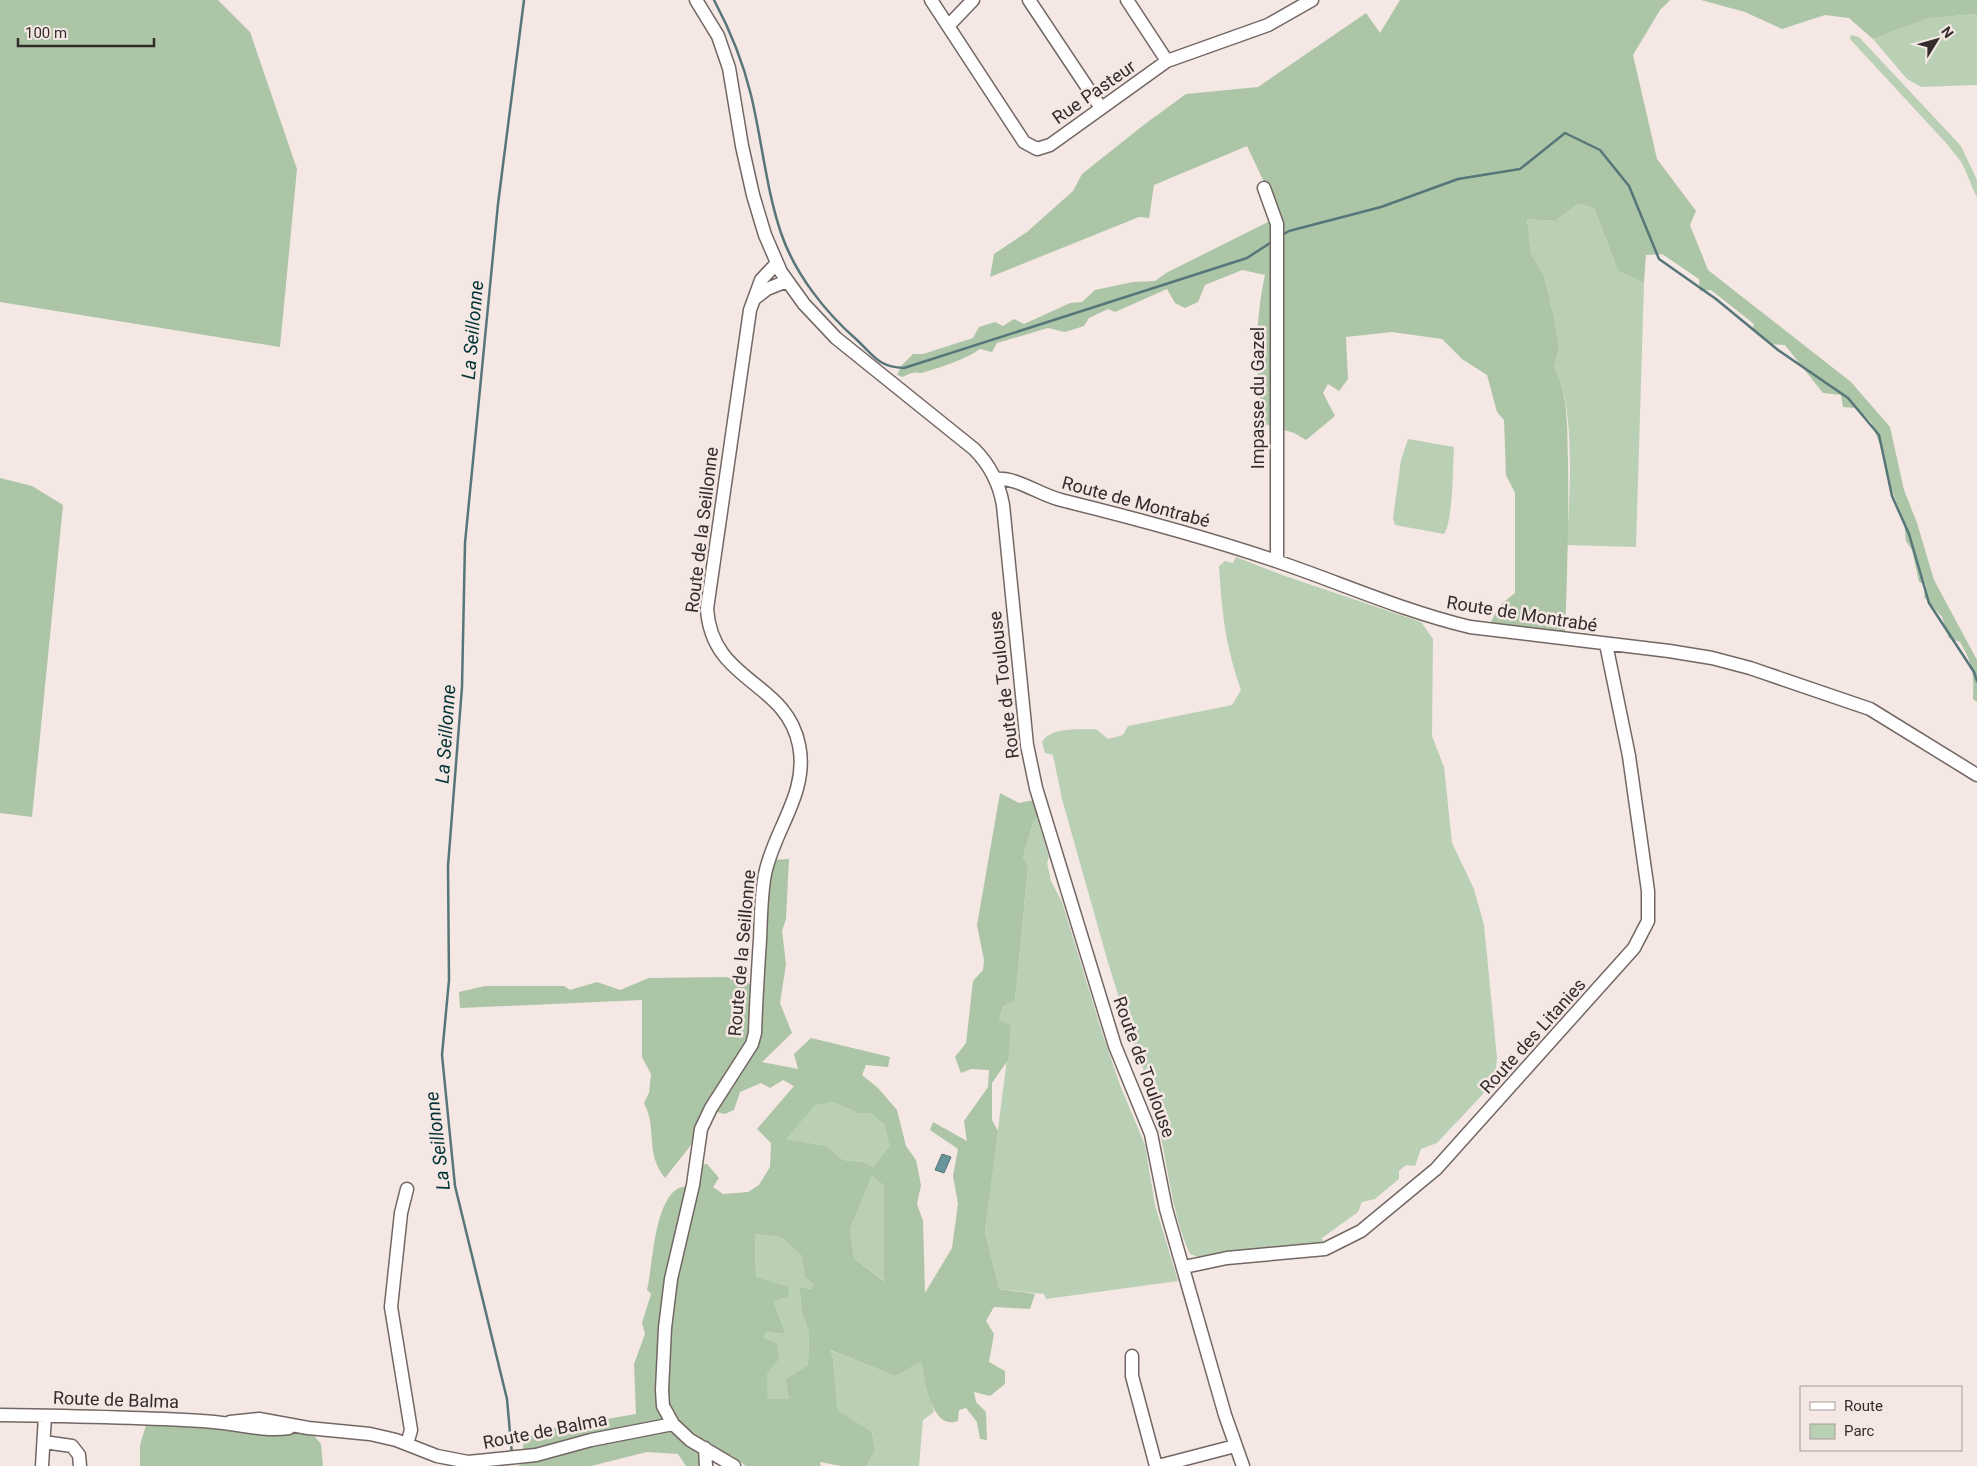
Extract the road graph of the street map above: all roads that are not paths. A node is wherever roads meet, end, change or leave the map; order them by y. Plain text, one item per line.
1 (687, 0) edge
2 (696, 0) edge
3 (931, 0) edge
4 (973, 0) edge
5 (1029, 0) edge
6 (1143, 0) edge
7 (1312, 0) edge
8 (1129, 3) edge
9 (948, 26) junction
10 (1168, 61) junction
11 (733, 96) junction
12 (1102, 108) junction
13 (1264, 188) dead end
14 (777, 263) junction
15 (787, 281) junction
16 (754, 299) junction
17 (996, 479) junction
18 (1277, 561) junction
19 (1606, 644) junction
20 (1977, 775) edge
21 (407, 1189) dead end
22 (1184, 1267) junction
23 (1132, 1356) dead end
24 (0, 1415) edge
25 (44, 1416) junction
26 (673, 1424) junction
27 (44, 1442) junction
28 (407, 1444) junction
29 (1231, 1447) junction
30 (705, 1448) junction
31 (451, 1463) edge
32 (42, 1466) edge
33 (80, 1466) edge
34 (706, 1466) edge
35 (734, 1466) edge
36 (1157, 1466) edge
37 (1234, 1466) edge
38 (1243, 1466) edge

1 - 11 street, Route de Toulouse
2 - 11 street, Route de Toulouse
3 - 9 street
4 - 9 street
5 - 12 street
6 - 8 street
7 - 10 street, Rue Pasteur
8 - 10 street
9 - 12 street, Rue Pasteur
10 - 12 street, Rue Pasteur
11 - 14 street, Route de Toulouse
13 - 18 street, Impasse du Gazel
14 - 15 street, Route de Toulouse
14 - 16 street, Route de la Seillonne
15 - 16 street
15 - 17 street, Route de Toulouse
16 - 26 street, Route de la Seillonne
17 - 18 street, Route de Montrabé
17 - 22 street, Route de Toulouse
18 - 19 street, Route de Montrabé
19 - 20 street, Route de Montrabé
19 - 22 street, Route des Litanies
21 - 28 street
22 - 29 street, Route de Toulouse
23 - 36 street
24 - 25 street, Route de Balma
25 - 27 street
25 - 28 street, Route de Balma
26 - 30 street
26 - 31 street, Route de Balma
27 - 32 street
27 - 33 street
28 - 31 street, Route de Balma
29 - 36 street
29 - 37 street, Route de Toulouse
29 - 38 street, Route de Toulouse
30 - 34 street
30 - 35 street

